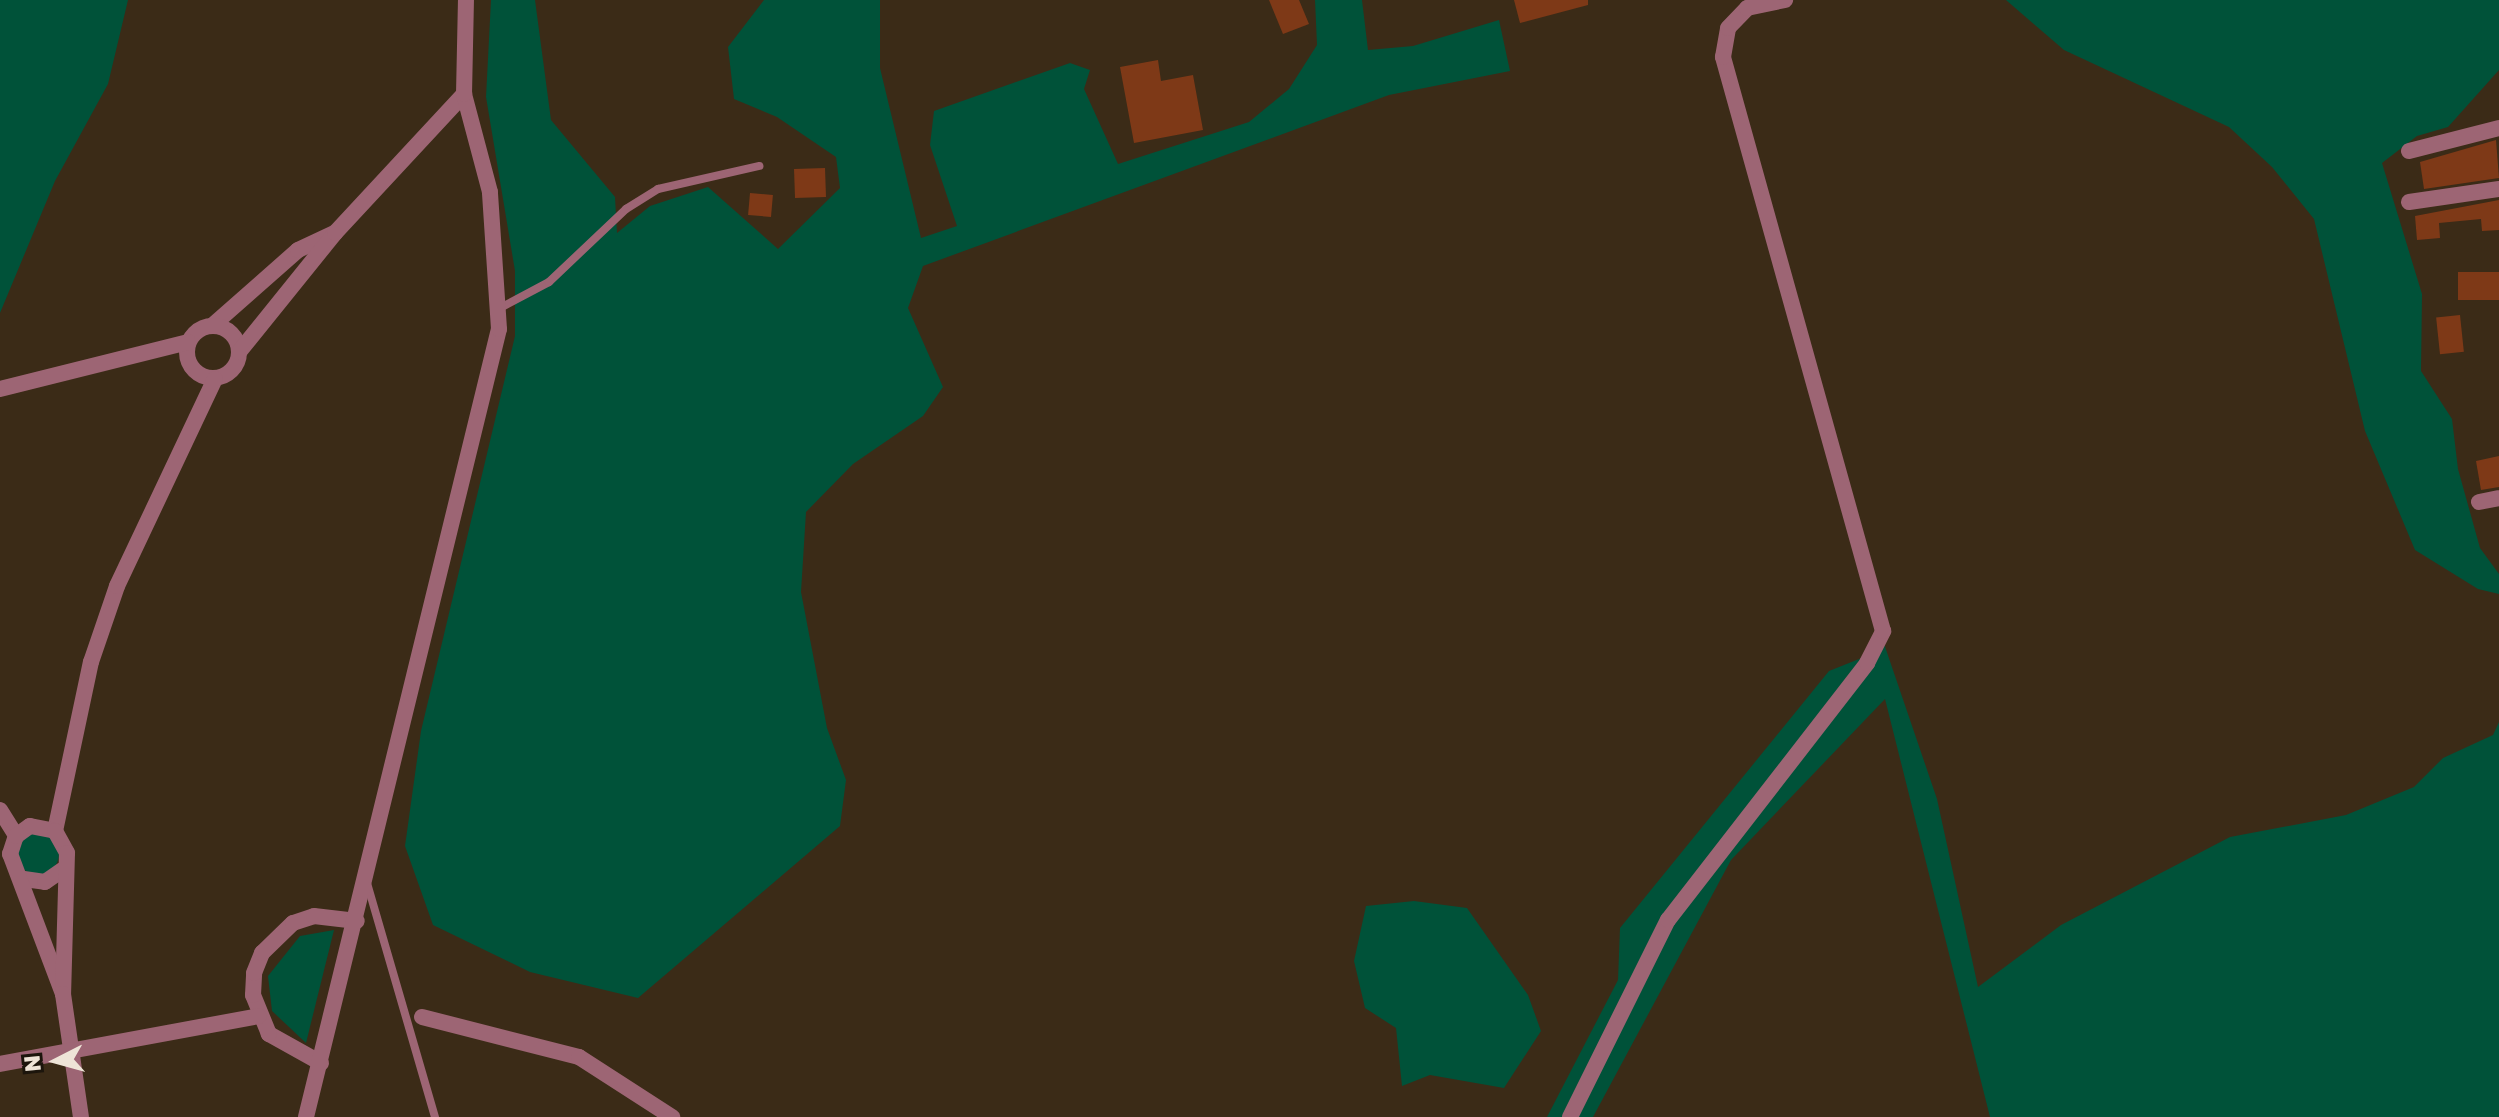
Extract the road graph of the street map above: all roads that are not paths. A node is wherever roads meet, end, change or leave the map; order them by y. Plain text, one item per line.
1 (466, 0) edge
2 (1785, 0) edge
3 (464, 94) junction
4 (2499, 128) edge
5 (2409, 151) dead end
6 (759, 166) dead end
7 (2499, 189) edge
8 (2409, 202) dead end
9 (335, 233) junction
10 (502, 307) junction
11 (213, 325) junction
12 (188, 342) junction
13 (239, 352) junction
14 (215, 379) junction
15 (0, 389) edge
16 (2499, 498) edge
17 (2479, 502) dead end
18 (0, 810) edge
19 (55, 831) junction
20 (16, 836) junction
21 (62, 870) junction
22 (24, 879) junction
23 (367, 882) junction
24 (357, 921) junction
25 (63, 994) junction
26 (259, 1016) junction
27 (422, 1017) dead end
28 (73, 1051) junction
29 (321, 1063) junction
30 (0, 1064) edge
31 (81, 1117) edge
32 (306, 1117) edge
33 (435, 1117) edge
34 (672, 1117) edge
35 (1570, 1117) edge

1 - 3 street
2 - 35 street
3 - 9 street
3 - 10 street
4 - 5 street
6 - 10 lane
7 - 8 street
9 - 11 street
9 - 13 street
10 - 23 street
11 - 12 street
11 - 13 street
12 - 14 street
12 - 15 street
13 - 14 street
14 - 19 street
16 - 17 street
18 - 20 street
19 - 20 street
19 - 21 street
20 - 22 street
21 - 22 street
21 - 25 street
22 - 25 street
23 - 24 street
23 - 33 lane
24 - 26 street
24 - 29 street
25 - 28 street
26 - 28 street
26 - 29 street
27 - 34 street
28 - 30 street
28 - 31 street
29 - 32 street

